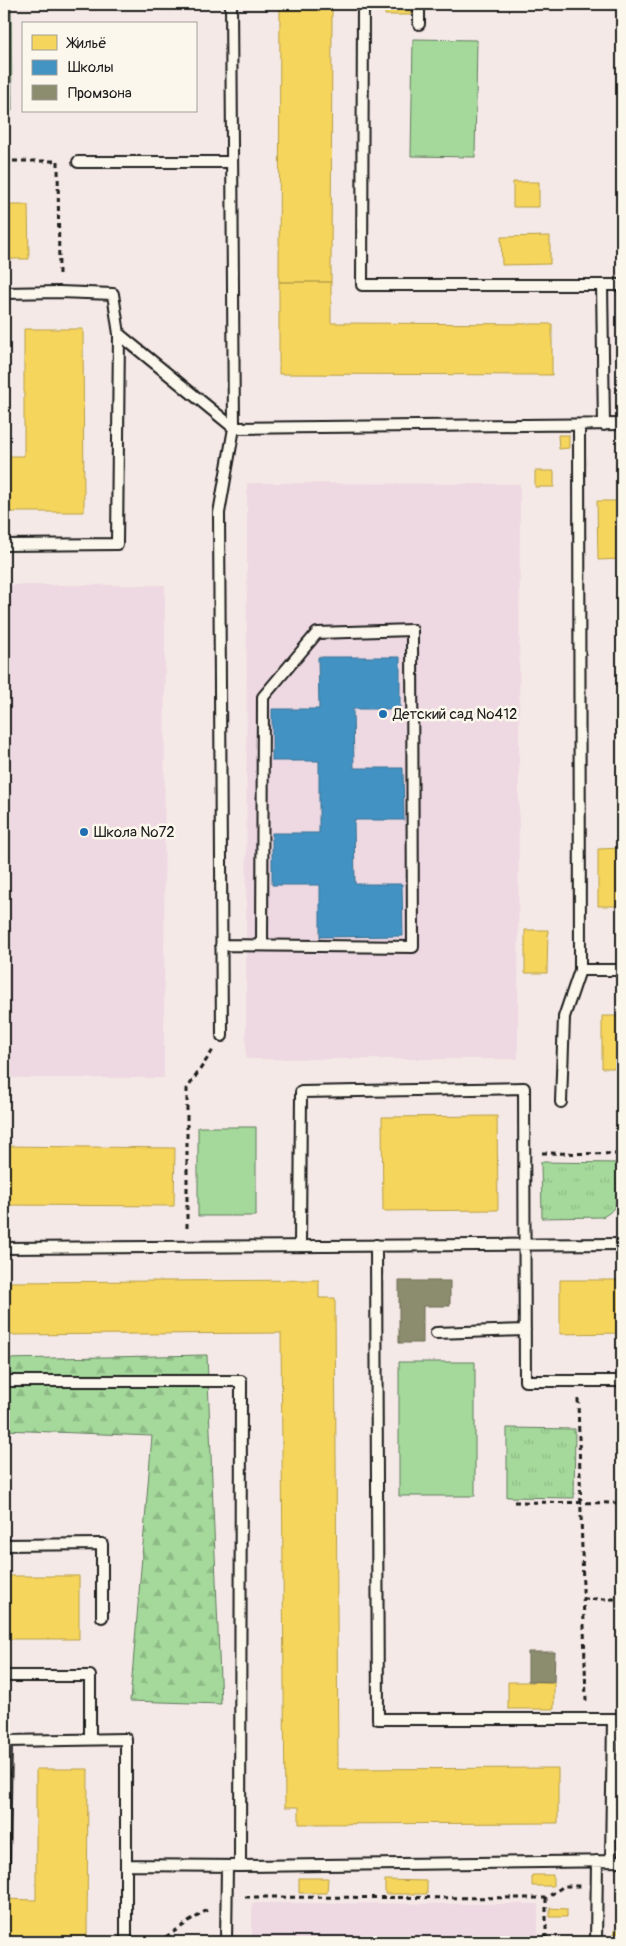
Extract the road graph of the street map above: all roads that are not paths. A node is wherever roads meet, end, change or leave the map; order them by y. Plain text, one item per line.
1 (231, 4) edge
2 (363, 4) edge
3 (419, 4) edge
4 (419, 24) dead end
5 (78, 162) dead end
6 (232, 162) junction
7 (602, 285) junction
8 (622, 285) edge
9 (4, 293) edge
10 (119, 334) junction
11 (622, 424) edge
12 (579, 425) junction
13 (604, 425) junction
14 (234, 428) junction
15 (4, 545) edge
16 (221, 945) junction
17 (262, 945) junction
18 (580, 970) junction
19 (622, 970) edge
20 (222, 1036) road end
21 (561, 1102) dead end
22 (525, 1244) junction
23 (622, 1244) edge
24 (376, 1245) junction
25 (300, 1246) junction
26 (4, 1248) edge
27 (525, 1330) junction
28 (436, 1333) dead end
29 (4, 1381) edge
30 (622, 1381) edge
31 (4, 1545) edge
32 (102, 1616) dead end
33 (4, 1676) edge
34 (618, 1719) edge
35 (90, 1739) junction
36 (598, 1861) junction
37 (611, 1861) junction
38 (622, 1861) edge
39 (4, 1864) edge
40 (126, 1865) junction
41 (227, 1866) junction
42 (240, 1866) junction
43 (126, 1942) edge
44 (226, 1942) edge
45 (596, 1942) edge

1 - 6 lane
2 - 7 lane
3 - 4 lane
5 - 6 lane
6 - 14 lane
7 - 8 lane
7 - 13 lane
9 - 10 lane
10 - 14 lane
10 - 15 lane
11 - 13 lane
12 - 13 lane
12 - 14 lane
12 - 18 lane
14 - 16 lane
16 - 17 lane
16 - 20 lane
17 - 17 lane
18 - 19 lane
18 - 21 lane
22 - 23 lane
22 - 24 lane
22 - 25 lane
22 - 27 lane
24 - 25 lane
24 - 34 lane
25 - 26 lane
27 - 28 lane
27 - 30 lane
29 - 42 lane
31 - 32 lane
33 - 35 lane
34 - 37 lane
35 - 39 lane
35 - 40 lane
36 - 37 lane
36 - 42 lane
36 - 45 lane
37 - 38 lane
40 - 41 lane
40 - 43 lane
41 - 42 lane
41 - 44 lane

